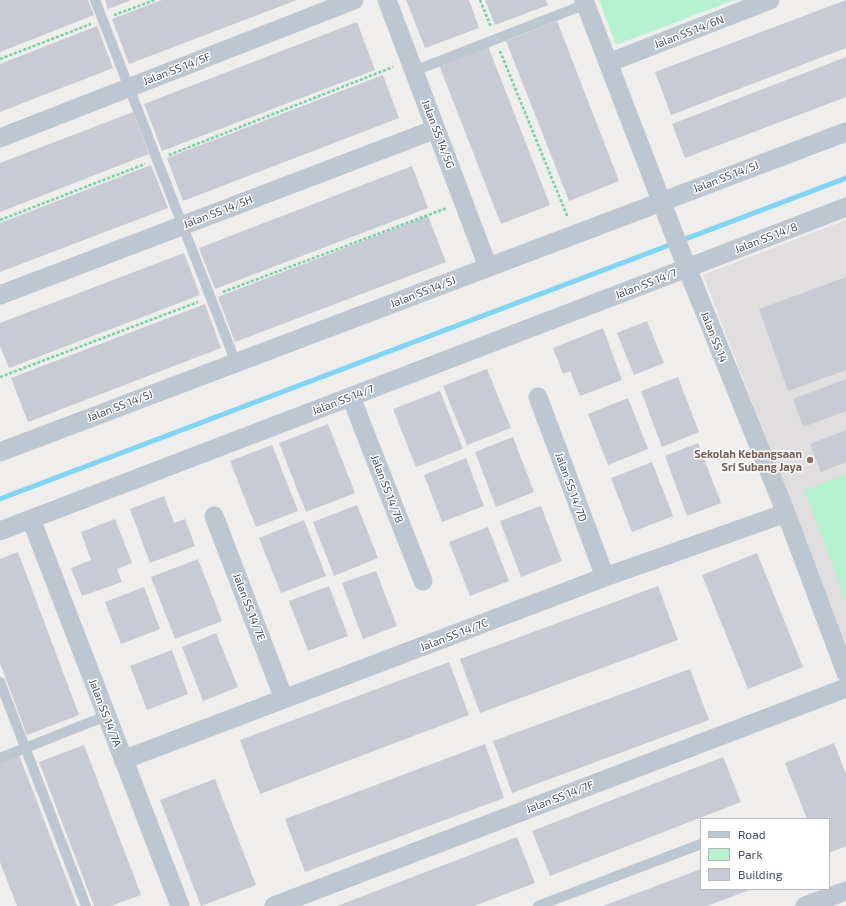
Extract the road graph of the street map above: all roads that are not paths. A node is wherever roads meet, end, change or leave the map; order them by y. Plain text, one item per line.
1 (95, 0) edge
2 (354, 0) edge
3 (387, 0) edge
4 (770, 0) edge
5 (585, 2) edge
6 (608, 63) junction
7 (412, 66) junction
8 (129, 88) junction
9 (436, 129) junction
10 (846, 132) edge
11 (0, 138) edge
12 (661, 202) junction
13 (846, 207) edge
14 (183, 226) junction
15 (488, 267) junction
16 (687, 268) junction
17 (0, 295) edge
18 (236, 363) junction
19 (351, 397) junction
20 (538, 398) dead end
21 (2, 446) edge
22 (786, 513) junction
23 (214, 516) dead end
24 (31, 519) junction
25 (0, 531) edge
26 (605, 578) junction
27 (423, 580) dead end
28 (846, 673) edge
29 (0, 682) edge
30 (846, 688) edge
31 (284, 699) junction
32 (106, 716) junction
33 (25, 748) junction
34 (0, 758) edge
35 (124, 760) junction
36 (700, 844) edge
37 (846, 890) edge
38 (86, 906) edge
39 (180, 906) edge
40 (274, 906) edge
41 (538, 906) edge
42 (805, 906) edge

1 - 8 lane
2 - 8 street, Jalan SS 14/5F
3 - 7 street, Jalan SS 14/5G
4 - 6 street, Jalan SS 14/6N
5 - 6 street, Jalan SS 14
5 - 7 lane
6 - 12 street, Jalan SS 14
7 - 9 street, Jalan SS 14/5G
8 - 11 street, Jalan SS 14/5F
8 - 14 lane
9 - 14 street, Jalan SS 14/5H
9 - 15 street, Jalan SS 14/5G
10 - 12 street, Jalan SS 14/5J
12 - 15 street, Jalan SS 14/5J
12 - 16 street, Jalan SS 14
13 - 16 street, Jalan SS 14/8
14 - 17 street, Jalan SS 14/5H
14 - 18 lane
15 - 18 street, Jalan SS 14/5J
16 - 19 street, Jalan SS 14/7
16 - 22 street, Jalan SS 14
18 - 21 street, Jalan SS 14/5J
19 - 24 street, Jalan SS 14/7
19 - 27 street, Jalan SS 14/7B
20 - 26 street, Jalan SS 14/7D
22 - 26 street, Jalan SS 14/7C
22 - 28 street, Jalan SS 14
23 - 31 street, Jalan SS 14/7E
24 - 25 street, Jalan SS 14/7
24 - 32 street, Jalan SS 14/7A
26 - 31 street, Jalan SS 14/7C
29 - 33 lane
30 - 40 street, Jalan SS 14/7F
31 - 35 street, Jalan SS 14/7C
32 - 33 lane
32 - 35 street, Jalan SS 14/7A
33 - 34 lane
33 - 38 lane
35 - 39 street, Jalan SS 14/7A
36 - 41 lane
37 - 42 street

